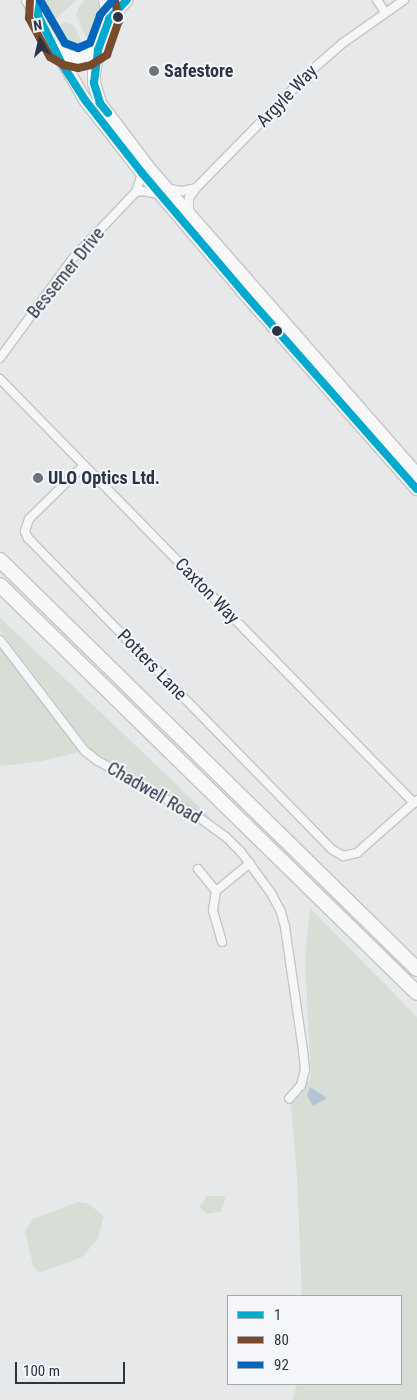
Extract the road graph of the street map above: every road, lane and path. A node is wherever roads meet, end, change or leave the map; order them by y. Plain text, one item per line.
1 (28, 0) edge
2 (40, 0) edge
3 (105, 0) edge
4 (127, 0) edge
5 (377, 0) edge
6 (404, 0) edge
7 (385, 12) junction
8 (38, 15) junction
9 (110, 19) junction
10 (58, 50) junction
11 (98, 50) junction
12 (142, 172) junction
13 (196, 188) junction
14 (136, 192) junction
15 (165, 192) junction
16 (190, 212) junction
17 (0, 358) edge
18 (0, 379) edge
19 (84, 465) junction
20 (417, 474) edge
21 (417, 489) edge
22 (0, 560) edge
23 (0, 586) edge
24 (0, 640) edge
25 (416, 801) edge
26 (250, 863) junction
27 (198, 869) dead end
28 (216, 891) junction
29 (222, 942) dead end
30 (417, 969) edge
31 (417, 993) edge
32 (289, 1099) dead end

1 - 8 main road
2 - 8 main road
3 - 9 main road
4 - 9 main road
5 - 7 street
6 - 7 street, Argyle Way
7 - 13 street, Argyle Way
8 - 10 main road
9 - 11 main road
10 - 11 main road
10 - 12 main road
11 - 15 main road
12 - 14 street, Bessemer Drive
12 - 15 main road
13 - 15 street
13 - 16 street, Argyle Way
14 - 15 street
14 - 17 street, Bessemer Drive
15 - 16 main road
15 - 21 main road
16 - 20 main road
18 - 19 street, Caxton Way
19 - 25 street, Caxton Way
19 - 25 street, Potters Lane
22 - 30 highway
23 - 31 highway
24 - 26 street, Chadwell Road
26 - 28 street
26 - 32 street, Chadwell Road
27 - 28 street
28 - 29 street

